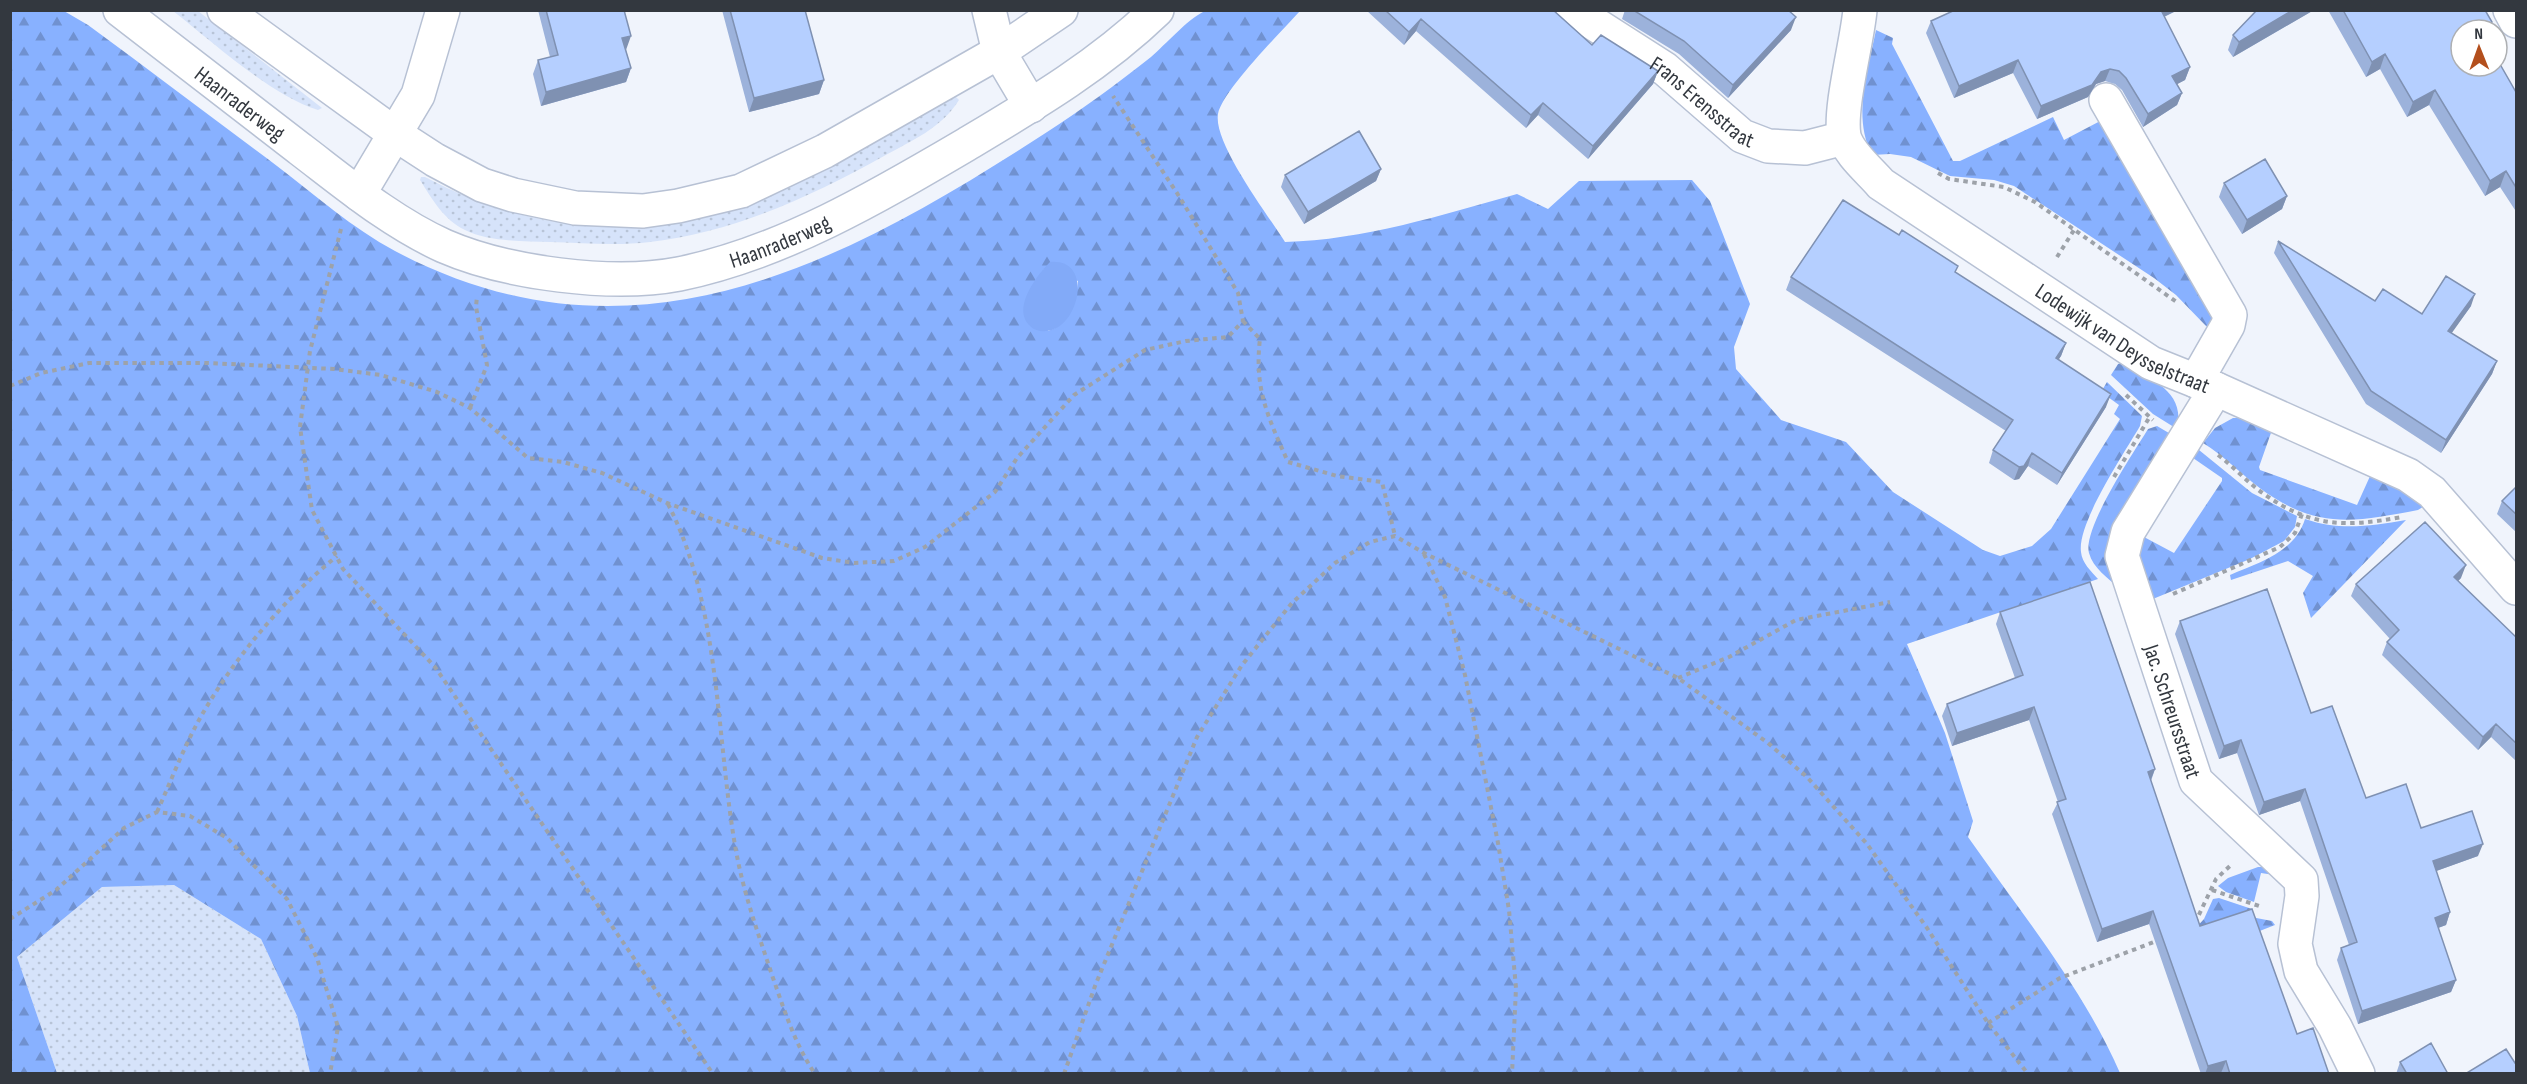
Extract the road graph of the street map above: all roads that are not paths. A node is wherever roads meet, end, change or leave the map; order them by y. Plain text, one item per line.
1 (120, 10) edge
2 (224, 10) edge
3 (443, 10) edge
4 (989, 10) edge
5 (1061, 10) edge
6 (1157, 10) edge
7 (1573, 10) edge
8 (1860, 10) edge
9 (2510, 10) edge
10 (2517, 21) edge
11 (999, 52) junction
12 (2106, 100) dead end
13 (1031, 106) junction
14 (395, 134) junction
15 (1844, 138) junction
16 (359, 194) junction
17 (2206, 385) junction
18 (2517, 588) edge
19 (2358, 1074) edge

1 - 16 street, Haanraderweg
2 - 14 street
3 - 14 street
4 - 11 street
5 - 11 street
6 - 13 street, Haanraderweg
7 - 15 street, Frans Erensstraat
8 - 15 street
9 - 10 street
11 - 13 street
11 - 14 street
12 - 17 street, Jac. Schreursstraat
13 - 16 street, Haanraderweg
14 - 16 street
15 - 17 street, Lodewijk van Deysselstraat
17 - 18 street, Lodewijk van Deysselstraat
17 - 19 street, Jac. Schreursstraat

